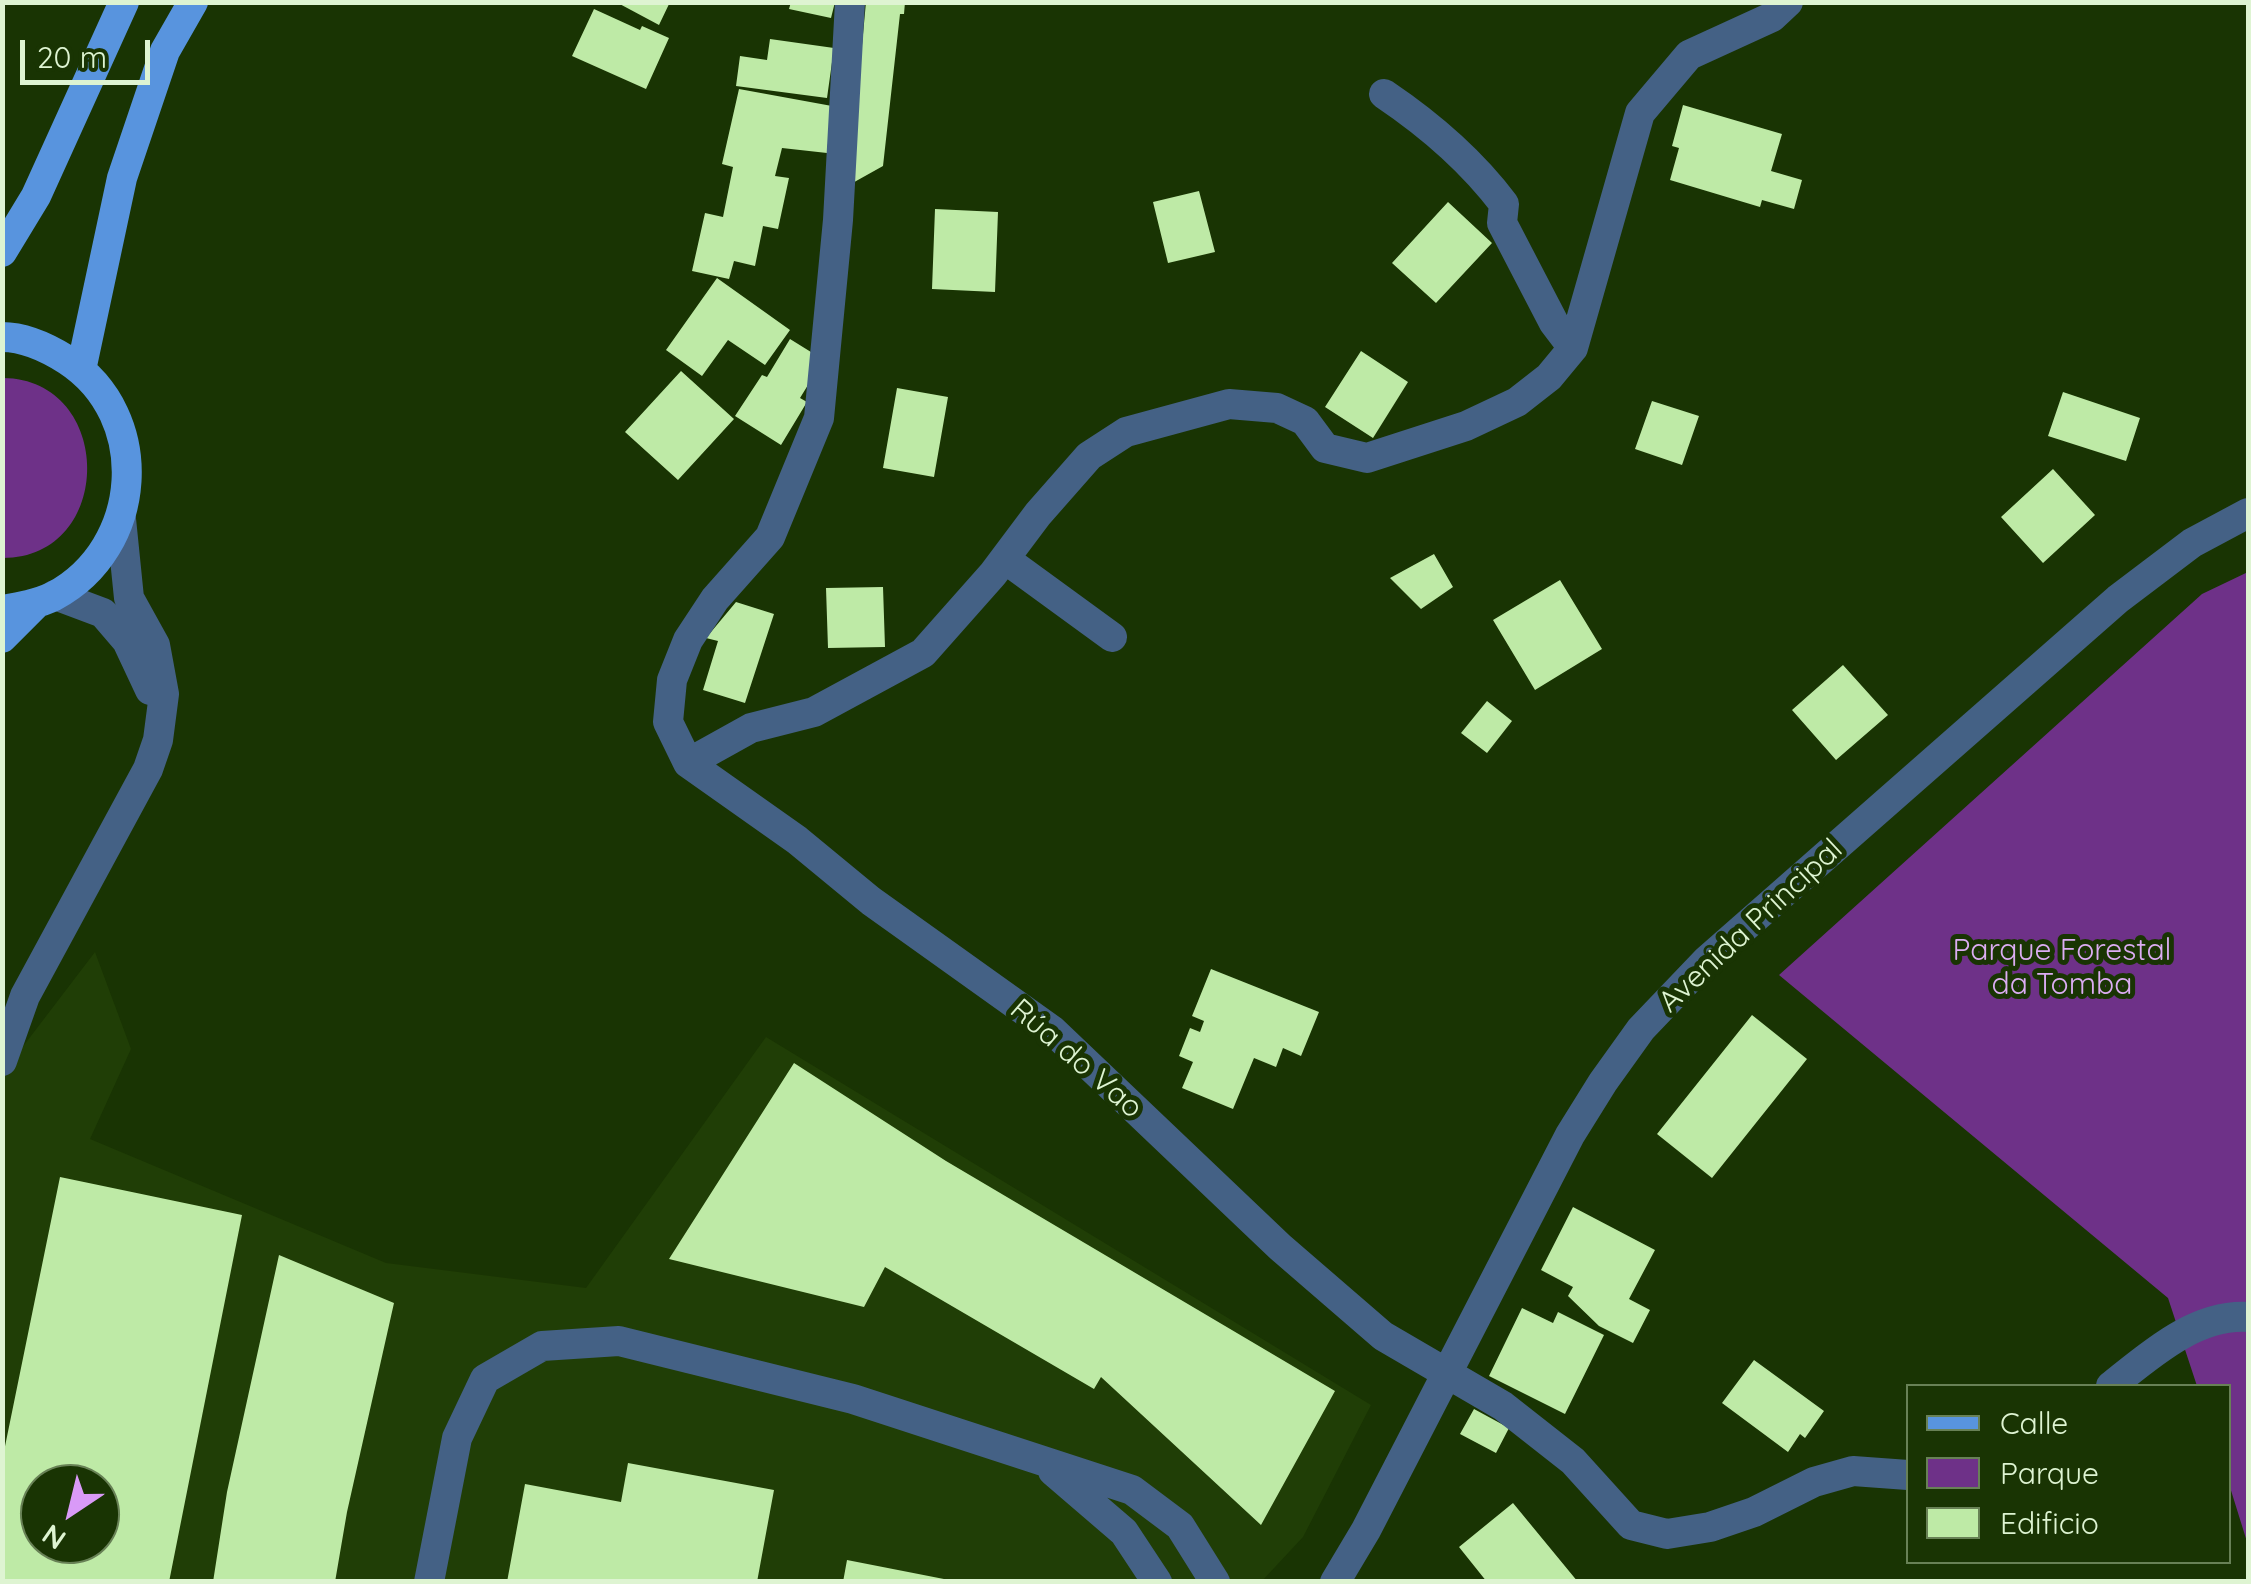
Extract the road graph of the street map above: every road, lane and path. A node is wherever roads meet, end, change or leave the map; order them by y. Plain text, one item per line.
1 (124, 2) edge
2 (193, 2) edge
3 (850, 2) edge
4 (1788, 2) edge
5 (1384, 94) dead end
6 (2, 252) edge
7 (2, 337) edge
8 (1573, 348) junction
9 (81, 370) junction
10 (2248, 513) edge
11 (121, 519) junction
12 (1004, 558) junction
13 (46, 599) junction
14 (2, 610) edge
15 (1112, 637) dead end
16 (2, 638) edge
17 (161, 722) junction
18 (688, 763) junction
19 (2, 1060) edge
20 (2248, 1317) edge
21 (1447, 1375) junction
22 (2114, 1384) edge
23 (1040, 1460) junction
24 (1906, 1475) edge
25 (1338, 1575) edge
26 (429, 1582) edge
27 (1157, 1582) edge
28 (1215, 1582) edge
29 (1310, 1582) edge

1 - 6 main road
2 - 9 main road
3 - 18 street
4 - 8 street
5 - 8 street
7 - 9 main road
8 - 12 street
9 - 11 main road
10 - 21 street, Avenida Principal
11 - 13 main road
11 - 17 street
12 - 15 street
12 - 18 street
13 - 14 main road
13 - 16 main road
13 - 17 street
17 - 19 street
18 - 21 street, Rúa do Vao
20 - 22 street
21 - 24 street, Rúa do Vao
21 - 25 street, Avenida Principal
23 - 26 street
23 - 27 street
23 - 28 street
25 - 29 street

